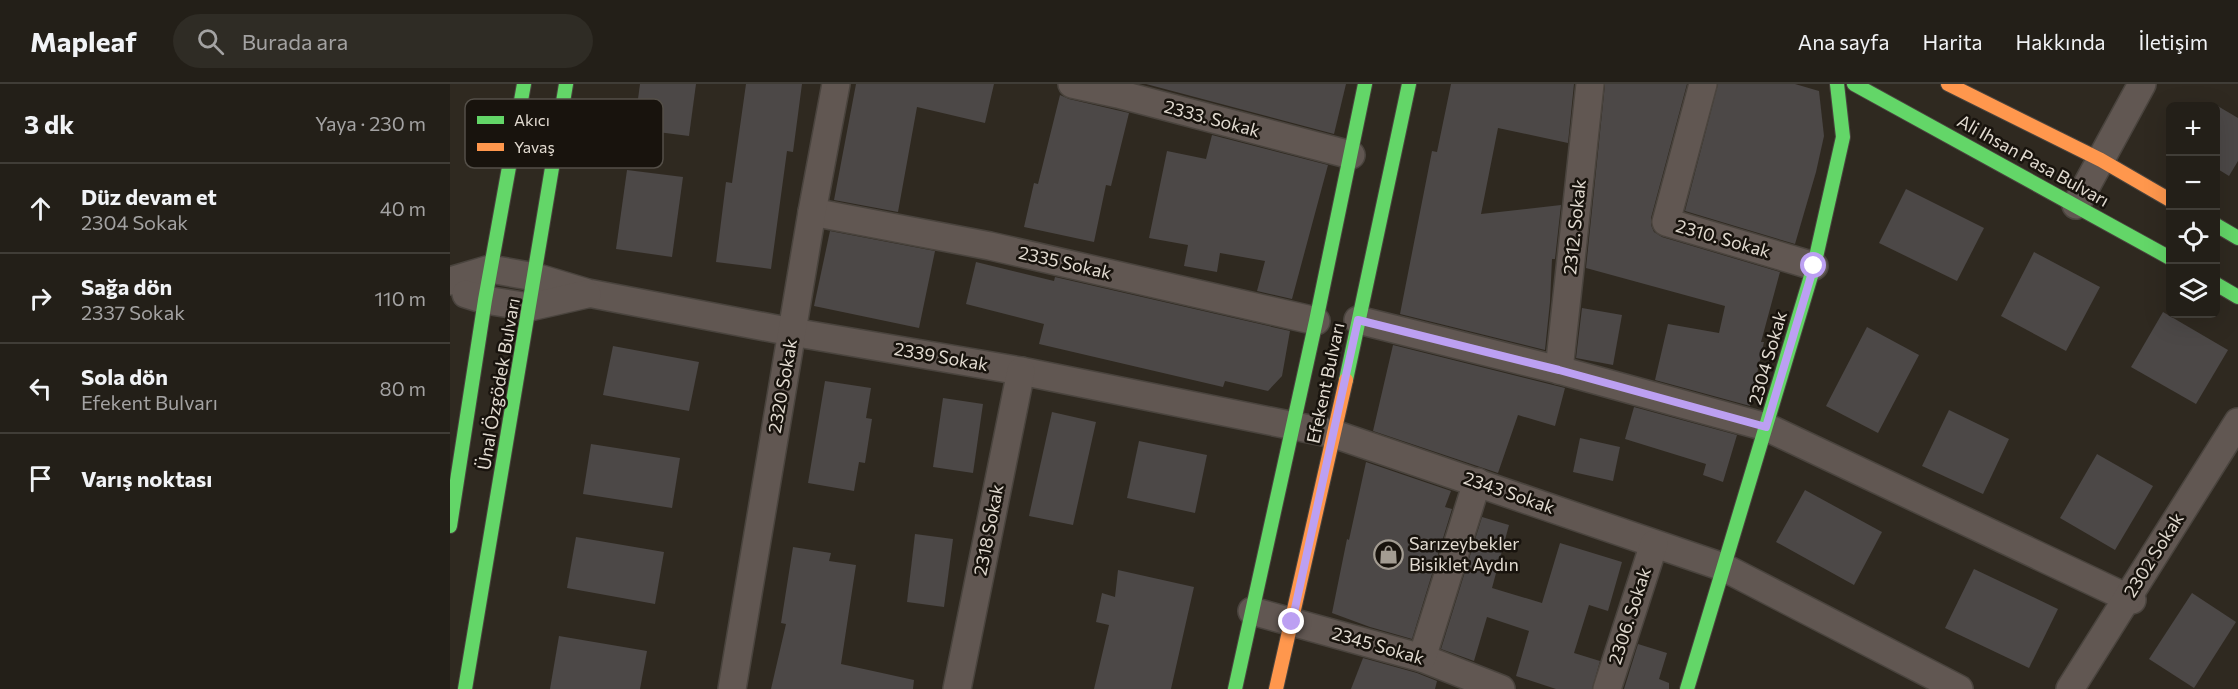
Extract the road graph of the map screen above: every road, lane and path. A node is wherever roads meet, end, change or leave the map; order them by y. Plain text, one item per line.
1 (524, 84) edge
2 (566, 84) edge
3 (836, 84) edge
4 (1072, 84) edge
5 (1365, 84) edge
6 (1409, 84) edge
7 (1590, 84) edge
8 (1703, 84) edge
9 (1837, 84) edge
10 (1854, 84) edge
11 (1948, 84) edge
12 (2142, 84) edge
13 (1119, 89) edge
14 (1876, 95) edge
15 (521, 99) edge
16 (564, 99) edge
17 (1857, 121) dead end
18 (1843, 137) junction
19 (1351, 155) junction
20 (2101, 160) junction
21 (509, 168) edge
22 (553, 168) edge
23 (2166, 198) edge
24 (2076, 204) junction
25 (812, 212) junction
26 (2220, 227) edge
27 (2238, 238) edge
28 (2166, 256) edge
29 (1814, 266) junction
30 (490, 270) junction
31 (535, 277) junction
32 (450, 281) edge
33 (2220, 286) edge
34 (450, 289) edge
35 (588, 293) junction
36 (2238, 297) edge
37 (485, 300) junction
38 (530, 307) junction
39 (1358, 320) junction
40 (1316, 321) junction
41 (792, 332) junction
42 (1559, 370) junction
43 (1021, 371) junction
44 (2238, 422) edge
45 (1293, 426) junction
46 (1766, 427) junction
47 (1334, 434) junction
48 (1477, 482) junction
49 (450, 526) edge
50 (1654, 544) junction
51 (1723, 567) junction
52 (2130, 599) junction
53 (1251, 611) junction
54 (1292, 622) junction
55 (1422, 658) junction
56 (1695, 685) edge
57 (465, 689) edge
58 (732, 689) edge
59 (957, 689) edge
60 (1235, 689) edge
61 (1276, 689) edge
62 (1502, 689) edge
63 (1607, 689) edge
64 (1959, 689) edge
65 (2070, 689) edge

1 - 15 street, Ünal Özgödek Bulvarı
2 - 16 street, Ünal Özgödek Bulvarı
3 - 25 street, 2320 Sokak
4 - 13 street, 2333. Sokak
5 - 19 street, Efekent Bulvarı
6 - 39 street, Efekent Bulvarı
7 - 42 street, 2312. Sokak
8 - 29 street, 2310. Sokak
9 - 18 street
10 - 14 street, Ali Ihsan Pasa Bulvarı
11 - 20 street
12 - 20 street
13 - 19 street, 2333. Sokak
14 - 24 street, Ali Ihsan Pasa Bulvarı
17 - 18 street
18 - 29 street, 2304 Sokak
19 - 40 street, Efekent Bulvarı
20 - 23 street
20 - 24 street
21 - 30 street, Ünal Özgödek Bulvarı
22 - 31 street, Ünal Özgödek Bulvarı
24 - 28 street, Ali Ihsan Pasa Bulvarı
25 - 40 street, 2335 Sokak
25 - 41 street, 2320 Sokak
26 - 27 street
29 - 46 street, 2304 Sokak
30 - 31 street, 2339 Sokak
30 - 32 street
30 - 37 street, Ünal Özgödek Bulvarı
31 - 35 street, 2339 Sokak
31 - 38 street, Ünal Özgödek Bulvarı
33 - 36 street
34 - 37 street
35 - 38 street
35 - 41 street, 2339 Sokak
37 - 38 street
37 - 49 street, Ünal Özgödek Bulvarı
38 - 57 street, Ünal Özgödek Bulvarı
39 - 42 street
39 - 47 street, Efekent Bulvarı
40 - 45 street, Efekent Bulvarı
41 - 43 street, 2339 Sokak
41 - 58 street, 2320 Sokak
42 - 46 street
43 - 45 street, 2339 Sokak
43 - 59 street, 2318 Sokak
44 - 52 street, 2302 Sokak
45 - 47 street, 2343 Sokak
45 - 53 street, Efekent Bulvarı
46 - 51 street, 2304 Sokak
46 - 52 street
47 - 48 street, 2343 Sokak
47 - 54 street, Efekent Bulvarı
48 - 50 street, 2343 Sokak
48 - 55 street
50 - 51 street, 2343 Sokak
50 - 63 street, 2306. Sokak
51 - 56 street, 2304 Sokak
51 - 64 street, 2343 Sokak
52 - 65 street, 2302 Sokak
53 - 54 street, 2345 Sokak
53 - 60 street, Efekent Bulvarı
54 - 55 street, 2345 Sokak
54 - 61 street, Efekent Bulvarı
55 - 62 street, 2345 Sokak

